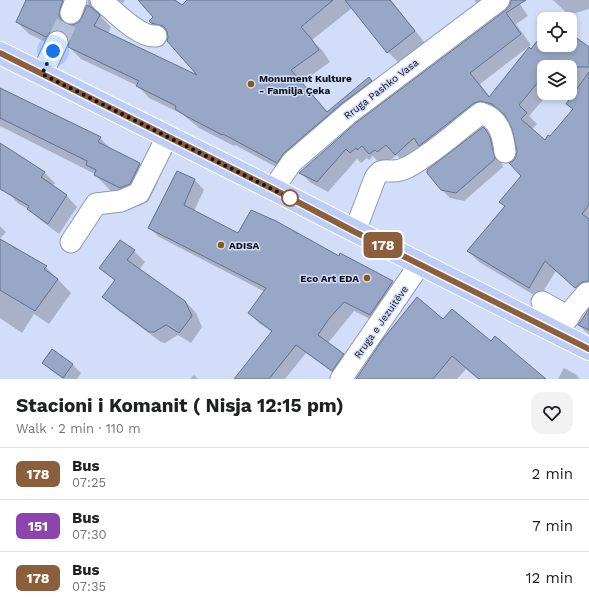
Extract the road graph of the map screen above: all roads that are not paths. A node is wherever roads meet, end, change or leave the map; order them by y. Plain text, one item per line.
1 (101, 0) edge
2 (499, 0) edge
3 (156, 36) dead end
4 (57, 42) tunnel mouth
5 (0, 53) edge
6 (42, 74) junction
7 (167, 137) junction
8 (505, 152) dead end
9 (273, 189) junction
10 (355, 232) junction
11 (71, 242) dead end
12 (420, 264) junction
13 (589, 294) edge
14 (542, 302) dead end
15 (563, 325) junction
16 (589, 349) edge
17 (341, 379) edge

1 - 3 street
2 - 9 street, Rruga Pashko Vasa
4 - 6 street
5 - 6 main road
6 - 7 main road
7 - 9 main road
7 - 11 street
8 - 10 street
9 - 10 main road
10 - 12 main road
12 - 15 main road
12 - 17 street, Rruga e Jezuitëve
13 - 15 street
14 - 15 street
15 - 16 main road

